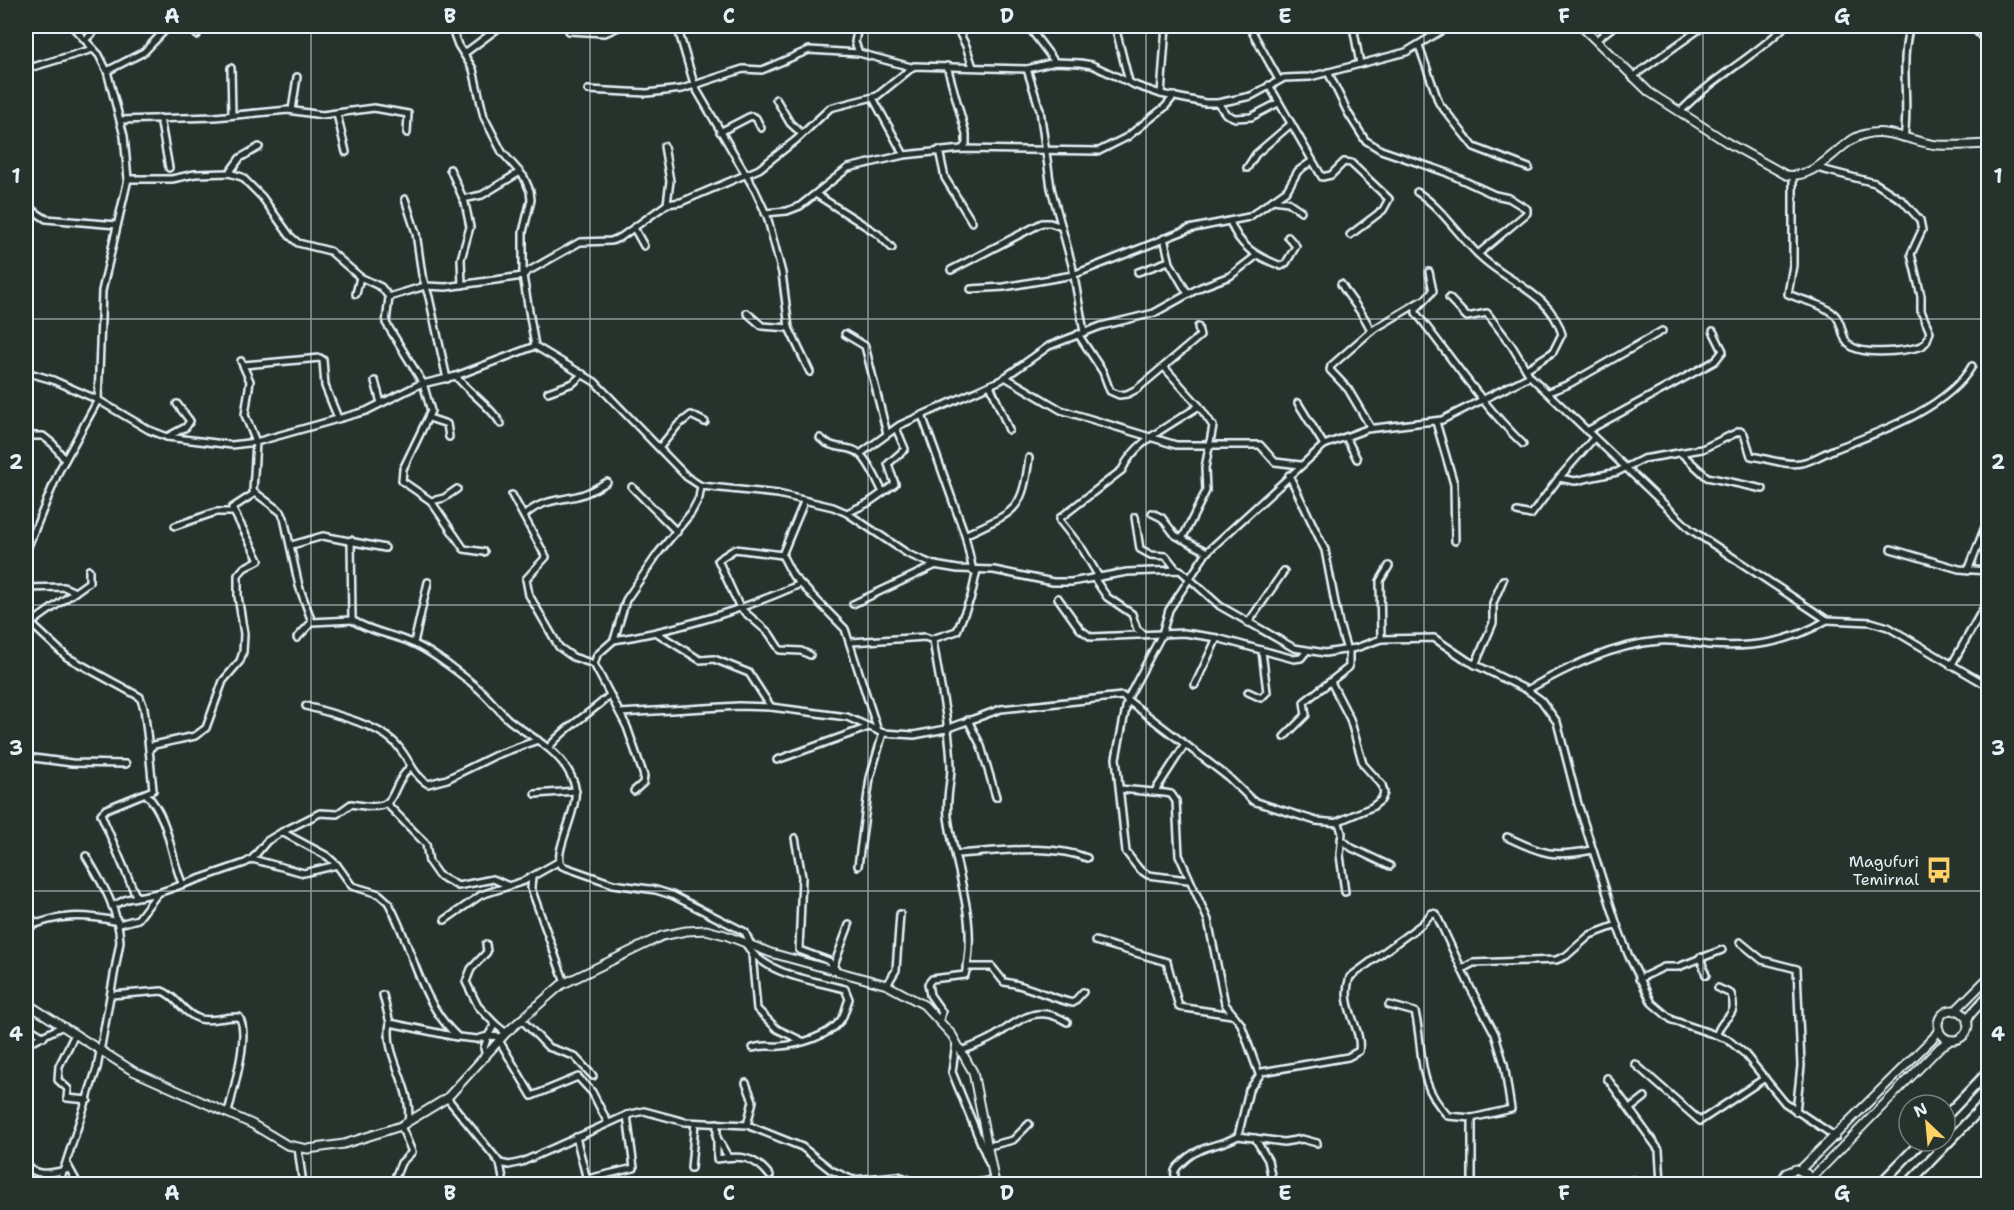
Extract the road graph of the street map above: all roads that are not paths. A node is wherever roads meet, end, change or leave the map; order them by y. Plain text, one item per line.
1 (72, 26) edge
2 (100, 26) edge
3 (169, 26) edge
4 (189, 26) edge
5 (452, 26) edge
6 (501, 26) edge
7 (621, 26) edge
8 (677, 26) edge
9 (858, 26) edge
10 (956, 26) edge
11 (1028, 26) edge
12 (1115, 26) edge
13 (1166, 26) edge
14 (1249, 26) edge
15 (1353, 26) edge
16 (1449, 26) edge
17 (1581, 26) edge
18 (1614, 26) edge
19 (1704, 26) edge
20 (1910, 26) edge
21 (1972, 26) edge
22 (1782, 29) dead end
23 (569, 31) dead end
24 (197, 35) dead end
25 (85, 40) junction
26 (1596, 40) junction
27 (1989, 43) edge
28 (1419, 46) junction
29 (93, 49) junction
30 (465, 53) junction
31 (859, 53) junction
32 (1055, 62) junction
33 (1360, 64) junction
34 (947, 66) junction
35 (911, 67) junction
36 (973, 67) junction
37 (231, 68) dead end
38 (26, 69) edge
39 (1027, 69) junction
40 (107, 71) junction
41 (1328, 72) junction
42 (297, 77) dead end
43 (1632, 77) junction
44 (1279, 80) junction
45 (1129, 82) junction
46 (1269, 85) junction
47 (695, 87) junction
48 (588, 90) dead end
49 (1161, 94) junction
50 (1174, 96) junction
51 (873, 98) junction
52 (776, 99) dead end
53 (1218, 103) junction
54 (1278, 103) junction
55 (292, 110) junction
56 (1681, 111) junction
57 (232, 114) junction
58 (337, 114) junction
59 (160, 118) junction
60 (120, 120) junction
61 (1291, 124) junction
62 (761, 128) dead end
63 (720, 132) junction
64 (407, 133) dead end
65 (802, 134) junction
66 (1904, 138) junction
67 (1989, 144) edge
68 (663, 146) dead end
69 (259, 147) dead end
70 (962, 148) junction
71 (939, 150) junction
72 (1045, 151) junction
73 (346, 152) dead end
74 (904, 155) junction
75 (1312, 161) junction
76 (169, 168) dead end
77 (1246, 168) dead end
78 (1529, 168) dead end
79 (1817, 168) junction
80 (450, 169) dead end
81 (520, 172) junction
82 (229, 173) junction
83 (746, 176) junction
84 (1793, 176) junction
85 (128, 179) junction
86 (1417, 192) dead end
87 (817, 195) junction
88 (405, 199) dead end
89 (463, 200) junction
90 (1273, 200) junction
91 (667, 204) junction
92 (26, 206) edge
93 (1301, 211) dead end
94 (765, 213) junction
95 (1230, 221) junction
96 (972, 222) dead end
97 (117, 225) junction
98 (1062, 227) junction
99 (634, 228) junction
100 (1350, 235) dead end
101 (1288, 237) dead end
102 (1164, 238) junction
103 (644, 246) dead end
104 (892, 248) dead end
105 (1478, 254) junction
106 (1256, 256) junction
107 (1169, 261) junction
108 (951, 270) dead end
109 (1138, 272) dead end
110 (1429, 272) dead end
111 (1073, 275) junction
112 (523, 276) junction
113 (360, 277) junction
114 (1341, 284) dead end
115 (462, 285) junction
116 (425, 286) junction
117 (971, 289) dead end
118 (356, 294) dead end
119 (1188, 294) junction
120 (1431, 296) junction
121 (389, 297) junction
122 (1449, 298) dead end
123 (747, 313) dead end
124 (1198, 327) dead end
125 (789, 328) junction
126 (1371, 331) junction
127 (1662, 331) dead end
128 (1713, 331) dead end
129 (1081, 333) junction
130 (845, 334) dead end
131 (535, 346) junction
132 (1972, 366) dead end
133 (1164, 367) junction
134 (1526, 369) junction
135 (26, 372) edge
136 (810, 372) dead end
137 (583, 374) junction
138 (456, 376) junction
139 (1530, 376) junction
140 (1005, 377) junction
141 (447, 379) junction
142 (375, 381) dead end
143 (423, 383) junction
144 (990, 385) junction
145 (548, 392) dead end
146 (1549, 392) junction
147 (98, 400) junction
148 (1482, 400) junction
149 (381, 403) junction
150 (1298, 403) dead end
151 (177, 404) dead end
152 (1199, 406) junction
153 (922, 415) junction
154 (338, 418) junction
155 (429, 418) junction
156 (705, 422) dead end
157 (1436, 422) junction
158 (501, 424) dead end
159 (896, 428) junction
160 (1371, 428) junction
161 (1009, 430) dead end
162 (1587, 431) junction
163 (887, 434) junction
164 (26, 436) edge
165 (167, 437) junction
166 (450, 437) dead end
167 (1151, 437) junction
168 (1346, 437) junction
169 (820, 438) dead end
170 (1594, 438) junction
171 (256, 442) junction
172 (1522, 444) dead end
173 (1324, 445) junction
174 (1209, 446) junction
175 (660, 447) junction
176 (1682, 453) junction
177 (860, 454) junction
178 (1029, 458) dead end
179 (1358, 459) dead end
180 (64, 460) junction
181 (1300, 465) junction
182 (1626, 469) junction
183 (1289, 475) junction
184 (1558, 478) junction
185 (607, 482) dead end
186 (701, 486) junction
187 (632, 487) dead end
188 (458, 489) dead end
189 (1763, 489) dead end
190 (884, 492) junction
191 (255, 493) junction
192 (512, 495) dead end
193 (431, 501) junction
194 (804, 502) junction
195 (232, 512) junction
196 (1516, 512) dead end
197 (847, 513) junction
198 (1152, 513) dead end
199 (524, 516) junction
200 (1135, 517) dead end
201 (1989, 519) edge
202 (175, 526) dead end
203 (677, 532) junction
204 (965, 535) junction
205 (1182, 539) junction
206 (351, 540) junction
207 (1455, 541) dead end
208 (292, 545) junction
209 (385, 548) dead end
210 (1892, 549) dead end
211 (26, 551) edge
212 (484, 552) dead end
213 (1207, 552) junction
214 (782, 555) junction
215 (936, 565) junction
216 (1389, 566) dead end
217 (88, 570) dead end
218 (1176, 570) junction
219 (975, 571) junction
220 (1968, 571) junction
221 (1989, 571) edge
222 (1284, 572) dead end
223 (1097, 577) junction
224 (1191, 580) junction
225 (1503, 580) dead end
226 (428, 582) dead end
227 (798, 585) dead end
228 (26, 588) edge
229 (75, 592) junction
230 (1058, 598) dead end
231 (1989, 600) edge
232 (853, 604) dead end
233 (740, 608) junction
234 (1165, 620) junction
235 (1827, 620) junction
236 (28, 621) edge
237 (352, 621) junction
238 (312, 622) junction
239 (1248, 623) junction
240 (1176, 632) junction
241 (657, 633) junction
242 (1144, 634) junction
243 (1162, 634) junction
244 (297, 638) dead end
245 (1217, 638) junction
246 (932, 639) junction
247 (1381, 639) junction
248 (614, 640) junction
249 (852, 642) junction
250 (414, 643) junction
251 (1348, 650) junction
252 (1262, 651) junction
253 (1306, 652) junction
254 (810, 655) dead end
255 (594, 664) junction
256 (1475, 665) junction
257 (1951, 666) junction
258 (1331, 682) junction
259 (1195, 685) dead end
260 (1989, 686) edge
261 (1527, 690) junction
262 (1248, 692) dead end
263 (610, 694) junction
264 (1128, 698) junction
265 (306, 706) dead end
266 (771, 706) junction
267 (620, 713) junction
268 (968, 720) junction
269 (869, 727) junction
270 (946, 729) junction
271 (880, 732) junction
272 (1284, 737) dead end
273 (538, 740) junction
274 (1184, 746) junction
275 (549, 747) junction
276 (149, 749) junction
277 (26, 757) edge
278 (777, 760) dead end
279 (126, 764) dead end
280 (411, 766) junction
281 (1120, 789) junction
282 (576, 791) junction
283 (634, 791) dead end
284 (1155, 791) junction
285 (146, 794) junction
286 (535, 794) dead end
287 (996, 797) dead end
288 (387, 804) junction
289 (1337, 822) junction
290 (282, 832) junction
291 (1508, 837) dead end
292 (795, 838) dead end
293 (1341, 839) junction
294 (1592, 850) junction
295 (956, 854) junction
296 (86, 856) dead end
297 (1087, 858) dead end
298 (252, 859) junction
299 (558, 862) junction
300 (338, 865) junction
301 (858, 866) dead end
302 (1390, 866) dead end
303 (532, 877) junction
304 (1188, 880) junction
305 (182, 883) junction
306 (509, 886) junction
307 (1345, 892) dead end
308 (158, 893) junction
309 (136, 896) junction
310 (112, 906) junction
311 (26, 914) edge
312 (900, 914) dead end
313 (445, 920) dead end
314 (38, 923) junction
315 (118, 923) junction
316 (849, 925) dead end
317 (1617, 925) junction
318 (26, 928) edge
319 (1095, 941) dead end
320 (1740, 942) dead end
321 (486, 944) dead end
322 (748, 944) junction
323 (1722, 950) dead end
324 (752, 954) junction
325 (1700, 957) junction
326 (834, 965) junction
327 (966, 967) junction
328 (1462, 969) junction
329 (838, 972) junction
330 (1706, 975) dead end
331 (1989, 978) edge
332 (1640, 979) junction
333 (565, 983) junction
334 (887, 985) junction
335 (1718, 988) dead end
336 (1083, 992) dead end
337 (111, 995) junction
338 (383, 995) dead end
339 (1989, 995) edge
340 (26, 1003) edge
341 (1389, 1005) dead end
342 (1955, 1011) junction
343 (1232, 1015) junction
344 (521, 1019) junction
345 (940, 1019) junction
346 (1066, 1022) dead end
347 (1967, 1022) junction
348 (390, 1023) junction
349 (495, 1024) junction
350 (26, 1026) edge
351 (63, 1026) junction
352 (1939, 1029) junction
353 (75, 1034) junction
354 (1717, 1034) junction
355 (488, 1036) junction
356 (44, 1037) junction
357 (458, 1037) junction
358 (503, 1037) junction
359 (1951, 1040) junction
360 (802, 1041) junction
361 (956, 1043) junction
362 (26, 1044) edge
363 (753, 1048) dead end
364 (101, 1050) junction
365 (961, 1052) junction
366 (486, 1058) junction
367 (1635, 1064) dead end
368 (1989, 1072) edge
369 (1258, 1074) junction
370 (593, 1076) dead end
371 (1607, 1078) dead end
372 (1765, 1078) junction
373 (746, 1083) dead end
374 (1645, 1097) dead end
375 (447, 1098) junction
376 (87, 1100) junction
377 (1989, 1101) edge
378 (1957, 1105) edge
379 (1631, 1108) junction
380 (1796, 1112) junction
381 (228, 1113) junction
382 (627, 1115) junction
383 (1472, 1118) junction
384 (608, 1123) junction
385 (695, 1123) junction
386 (717, 1123) junction
387 (404, 1124) junction
388 (1029, 1124) dead end
389 (747, 1125) junction
390 (716, 1136) junction
391 (1238, 1136) junction
392 (576, 1137) junction
393 (1836, 1137) junction
394 (1255, 1138) junction
395 (1317, 1143) dead end
396 (989, 1146) junction
397 (298, 1148) junction
398 (1911, 1153) edge
399 (727, 1155) junction
400 (500, 1163) junction
401 (26, 1164) edge
402 (67, 1167) junction
403 (692, 1168) dead end
404 (1800, 1170) junction
405 (1271, 1175) dead end
406 (771, 1176) dead end
407 (845, 1176) junction
408 (395, 1178) dead end
409 (995, 1179) edge
410 (588, 1182) edge
411 (1812, 1182) edge
412 (1779, 1184) edge
413 (59, 1185) edge
414 (78, 1185) edge
415 (303, 1185) edge
416 (504, 1185) edge
417 (842, 1185) edge
418 (921, 1185) edge
419 (968, 1185) edge
420 (1177, 1185) edge
421 (1472, 1185) edge
422 (1661, 1185) edge
423 (1880, 1185) edge
424 (1908, 1185) edge

1 - 25 street
2 - 25 street
3 - 40 street
4 - 24 street
5 - 30 street
6 - 30 street
7 - 23 street
8 - 47 street
9 - 31 street
10 - 36 street
11 - 32 street
12 - 45 street
13 - 49 street
14 - 44 street
15 - 33 street
16 - 28 street
17 - 26 street
18 - 26 street
19 - 43 street
20 - 66 street
21 - 27 street
22 - 56 street
25 - 29 street
26 - 43 street
28 - 33 street
28 - 78 street
29 - 38 street
29 - 40 street
30 - 81 street
31 - 35 street
31 - 47 street
32 - 39 street
32 - 45 street
33 - 41 street
34 - 35 street
34 - 36 street
34 - 70 street
35 - 51 street
36 - 39 street
37 - 57 street
39 - 72 street
40 - 60 street
41 - 44 street
41 - 105 street
42 - 55 street
43 - 56 street
44 - 46 street
45 - 49 street
46 - 53 street
46 - 54 street
47 - 48 street
47 - 63 street
49 - 50 street
50 - 53 street
50 - 72 street
51 - 65 street
51 - 74 street
52 - 65 street
53 - 54 street
54 - 61 street
55 - 57 street
55 - 58 street
56 - 84 street
57 - 59 street
58 - 64 street
58 - 73 street
59 - 60 street
59 - 76 street
60 - 85 street
61 - 75 street
61 - 77 street
62 - 63 street
63 - 83 street
65 - 83 street
66 - 67 street
66 - 79 street
68 - 91 street
69 - 82 street
70 - 71 street
70 - 72 street
71 - 74 street
71 - 96 street
72 - 98 street
74 - 87 street
75 - 90 street
75 - 100 street
79 - 84 street
79 - 84 street
80 - 89 street
81 - 89 street
81 - 112 street
82 - 85 street
82 - 113 street
83 - 91 street
83 - 94 street
85 - 97 street
86 - 105 street
87 - 94 street
87 - 104 street
88 - 116 street
89 - 115 street
90 - 93 street
90 - 95 street
91 - 99 street
92 - 97 street
94 - 125 street
95 - 102 street
95 - 106 street
97 - 147 street
98 - 108 street
98 - 111 street
99 - 103 street
99 - 112 street
101 - 106 street
102 - 107 street
102 - 111 street
105 - 134 street
106 - 119 street
107 - 109 street
107 - 119 street
110 - 120 street
111 - 117 street
111 - 129 street
112 - 115 street
112 - 131 street
113 - 118 street
113 - 121 street
114 - 126 street
115 - 116 street
116 - 121 street
116 - 141 street
119 - 129 street
120 - 126 street
120 - 148 street
121 - 143 street
122 - 134 street
123 - 125 street
124 - 133 street
125 - 136 street
126 - 160 street
127 - 146 street
128 - 162 street
129 - 133 street
129 - 140 street
130 - 163 street
131 - 137 street
131 - 138 street
132 - 176 street
133 - 152 street
134 - 139 street
135 - 147 street
137 - 145 street
137 - 175 street
138 - 141 street
138 - 158 street
139 - 146 street
139 - 148 street
140 - 144 street
140 - 167 street
141 - 143 street
142 - 149 street
143 - 149 street
143 - 155 street
144 - 153 street
144 - 161 street
146 - 162 street
147 - 165 street
147 - 180 street
148 - 157 street
148 - 172 street
149 - 154 street
150 - 173 street
151 - 165 street
152 - 167 street
152 - 174 street
153 - 159 street
153 - 204 street
154 - 171 street
154 - 171 street
155 - 166 street
155 - 193 street
156 - 175 street
157 - 160 street
157 - 207 street
159 - 163 street
159 - 190 street
160 - 168 street
162 - 170 street
163 - 177 street
164 - 180 street
165 - 171 street
167 - 174 street
167 - 223 street
168 - 173 street
168 - 179 street
169 - 177 street
170 - 182 street
170 - 184 street
171 - 191 street
173 - 181 street
174 - 181 street
174 - 205 street
175 - 186 street
176 - 182 street
176 - 189 street
177 - 190 street
178 - 204 street
180 - 211 street
181 - 183 street
182 - 184 street
182 - 235 street
183 - 213 street
183 - 251 street
184 - 196 street
185 - 199 street
186 - 194 street
186 - 203 street
187 - 203 street
188 - 193 street
190 - 197 street
191 - 195 street
191 - 208 street
192 - 199 street
193 - 212 street
194 - 197 street
194 - 214 street
195 - 202 street
195 - 276 street
197 - 215 street
198 - 205 street
199 - 255 street
200 - 218 street
201 - 220 street
203 - 248 street
204 - 219 street
205 - 213 street
206 - 208 street
206 - 209 street
206 - 237 street
208 - 238 street
210 - 220 street
213 - 224 street
214 - 233 street
214 - 249 street
215 - 219 street
215 - 232 street
216 - 247 street
217 - 229 street
218 - 223 street
218 - 224 street
219 - 223 street
219 - 246 street
220 - 221 street
222 - 239 street
223 - 242 street
224 - 234 street
224 - 239 street
225 - 256 street
226 - 250 street
227 - 233 street
228 - 229 street
229 - 236 street
230 - 242 street
231 - 257 street
233 - 241 street
233 - 254 street
234 - 240 street
234 - 243 street
235 - 257 street
235 - 261 street
236 - 276 street
237 - 238 street
237 - 250 street
238 - 244 street
239 - 253 street
240 - 243 street
240 - 245 street
241 - 248 street
241 - 266 street
242 - 243 street
243 - 264 street
245 - 252 street
245 - 259 street
246 - 249 street
246 - 270 street
247 - 251 street
247 - 256 street
248 - 255 street
249 - 271 street
250 - 273 street
251 - 253 street
251 - 258 street
252 - 253 street
252 - 262 street
255 - 263 street
256 - 261 street
257 - 260 street
258 - 272 street
258 - 289 street
261 - 294 street
263 - 267 street
263 - 275 street
264 - 268 street
264 - 274 street
264 - 281 street
265 - 280 street
266 - 267 street
266 - 269 street
267 - 283 street
268 - 270 street
268 - 287 street
269 - 271 street
269 - 278 street
270 - 271 street
270 - 295 street
271 - 301 street
273 - 275 street
273 - 280 street
274 - 284 street
274 - 289 street
275 - 282 street
276 - 285 street
277 - 279 street
280 - 288 street
281 - 284 street
281 - 304 street
282 - 286 street
282 - 299 street
284 - 304 street
285 - 305 street
285 - 309 street
288 - 290 street
288 - 306 street
289 - 293 street
290 - 298 street
290 - 300 street
291 - 294 street
292 - 326 street
293 - 302 street
293 - 307 street
294 - 317 street
295 - 297 street
295 - 327 street
296 - 310 street
298 - 300 street
298 - 305 street
299 - 303 street
299 - 322 street
300 - 357 street
303 - 306 street
303 - 333 street
304 - 343 street
305 - 308 street
306 - 313 street
308 - 309 street
308 - 315 street
309 - 310 street
310 - 315 street
311 - 314 street
312 - 334 street
314 - 315 street
314 - 318 street
315 - 337 street
316 - 326 street
317 - 328 street
317 - 332 street
319 - 343 street
320 - 380 street
321 - 349 street
322 - 324 street
322 - 329 street
322 - 333 street
323 - 325 street
324 - 360 street
324 - 360 street
325 - 330 street
325 - 332 street
326 - 329 street
327 - 336 street
327 - 345 street
328 - 369 street
328 - 383 street
329 - 334 street
331 - 342 street
332 - 354 street
333 - 344 street
334 - 345 street
335 - 354 street
337 - 364 street
337 - 381 street
338 - 348 street
339 - 347 street
340 - 351 street
341 - 383 street
342 - 347 street
342 - 352 street
343 - 369 street
344 - 358 street
344 - 370 street
345 - 361 street
346 - 365 street
347 - 359 street
348 - 357 street
348 - 387 street
349 - 355 street
349 - 358 street
350 - 356 street
351 - 353 street
351 - 356 street
352 - 359 street
352 - 393 street
353 - 364 street
353 - 376 street
354 - 372 street
355 - 357 street
355 - 358 street
355 - 366 street
356 - 362 street
358 - 366 street
358 - 384 street
359 - 411 street
360 - 363 street
361 - 365 street
361 - 409 street
364 - 376 street
364 - 381 street
365 - 396 street
366 - 375 street
367 - 372 street
368 - 378 highway
369 - 391 street
371 - 379 street
372 - 380 street
373 - 389 street
374 - 379 street
375 - 387 street
375 - 400 street
376 - 402 street
377 - 424 highway
379 - 422 street
380 - 393 street
381 - 397 street
382 - 384 street
382 - 385 street
382 - 410 street
383 - 421 street
384 - 392 street
385 - 386 street
385 - 403 street
386 - 389 street
386 - 390 street
387 - 397 street
387 - 408 street
388 - 396 street
389 - 407 street
390 - 399 street
390 - 399 street
391 - 394 street
391 - 420 street
392 - 400 street
392 - 410 street
393 - 404 street
394 - 395 street
394 - 405 street
396 - 409 street
397 - 415 street
398 - 423 highway
399 - 406 street
400 - 416 street
401 - 402 street
402 - 413 street
402 - 414 street
404 - 411 street
404 - 412 street
407 - 417 street
407 - 418 street
409 - 419 street

